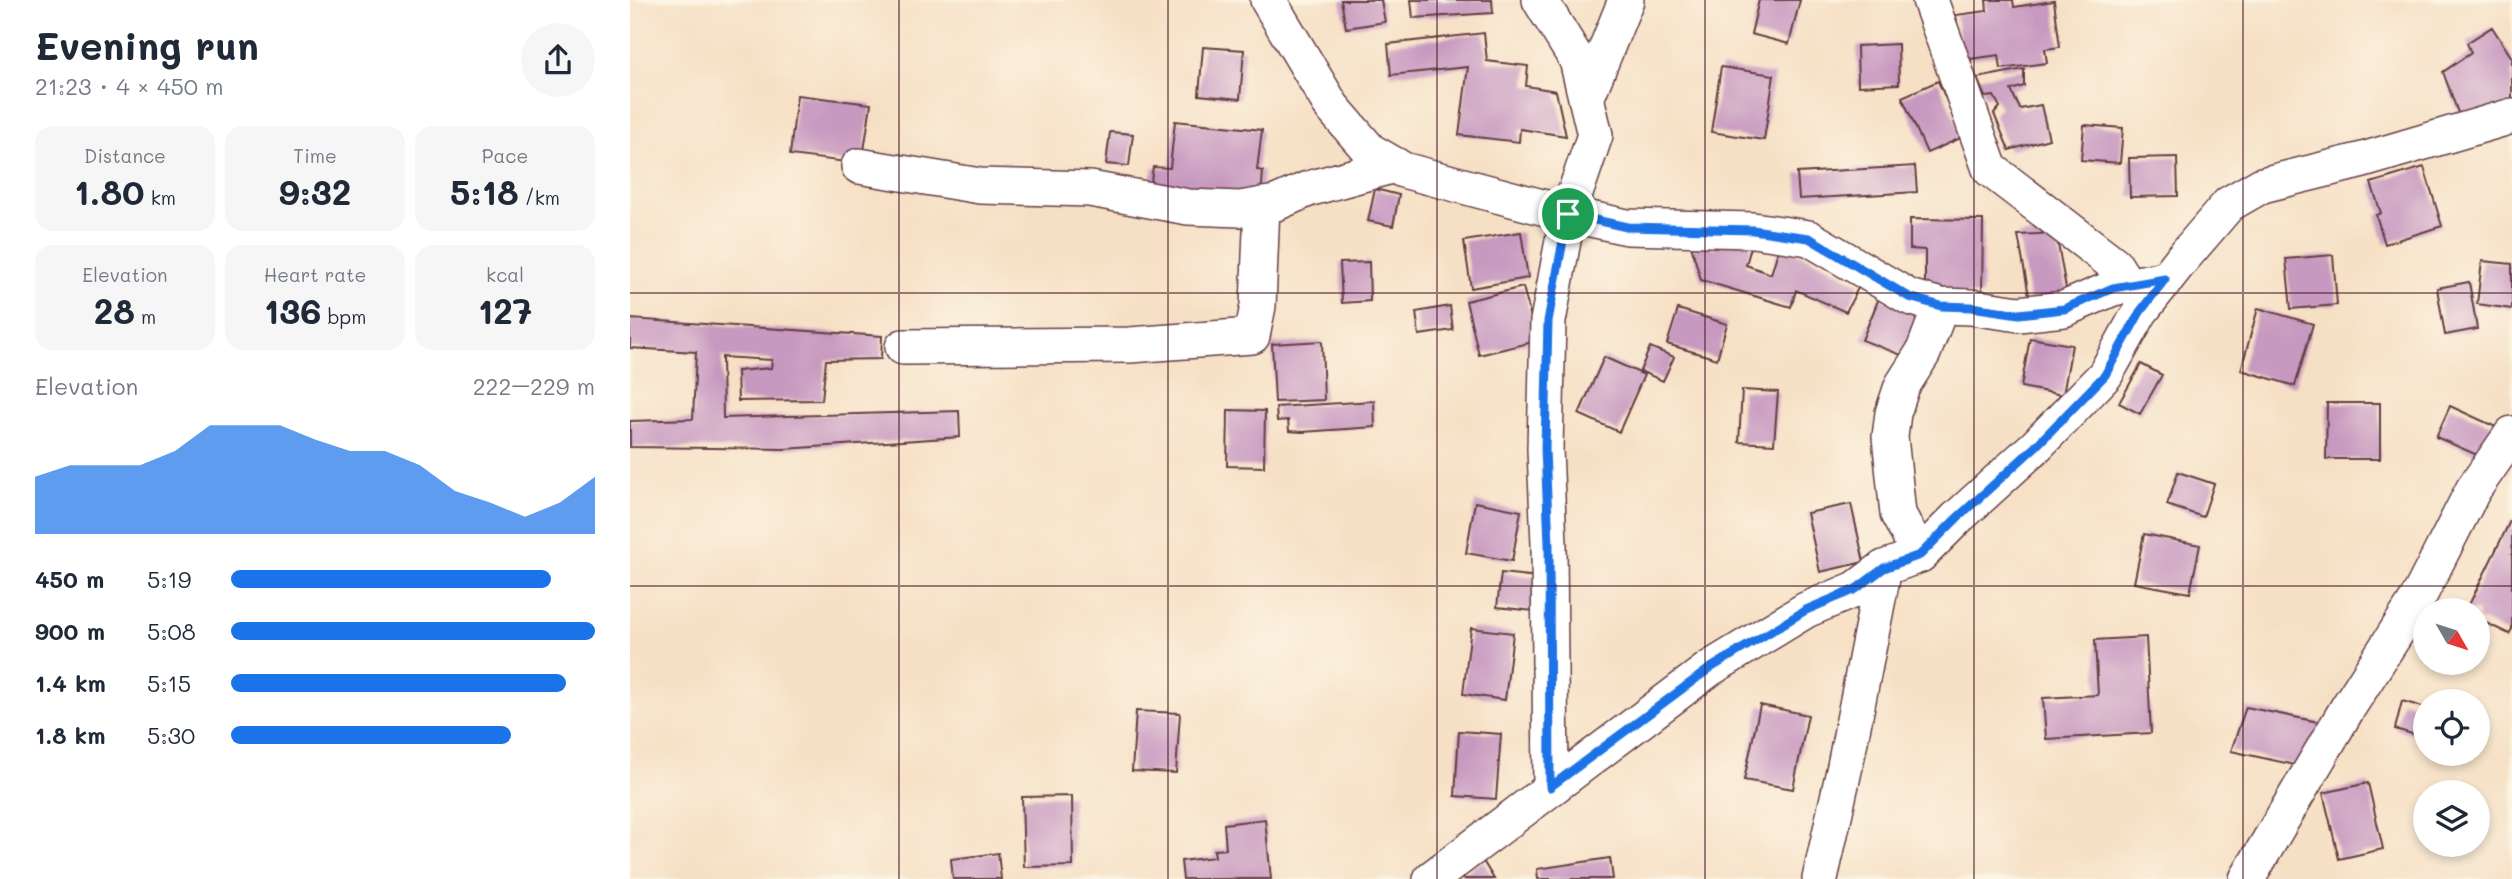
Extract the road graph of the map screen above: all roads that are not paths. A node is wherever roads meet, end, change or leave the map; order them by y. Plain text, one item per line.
1 (1268, 0) edge
2 (1540, 0) edge
3 (1626, 0) edge
4 (1930, 0) edge
5 (1586, 99) junction
6 (2512, 116) edge
7 (1395, 165) junction
8 (859, 166) dead end
9 (1262, 205) junction
10 (1568, 214) junction
11 (2165, 279) junction
12 (2128, 286) junction
13 (1941, 306) junction
14 (903, 347) dead end
15 (2512, 434) edge
16 (1920, 555) junction
17 (1884, 568) junction
18 (1550, 787) junction
19 (1431, 879) edge
20 (1820, 879) edge
21 (2247, 879) edge

1 - 7 street
2 - 5 street
3 - 5 street
4 - 12 street
5 - 10 street
6 - 11 street
7 - 9 street
7 - 10 street
8 - 9 street
9 - 14 street
10 - 13 street
10 - 18 street
11 - 12 street
11 - 16 street
12 - 13 street
13 - 16 street
15 - 21 street
16 - 17 street
17 - 18 street
17 - 20 street
18 - 19 street

